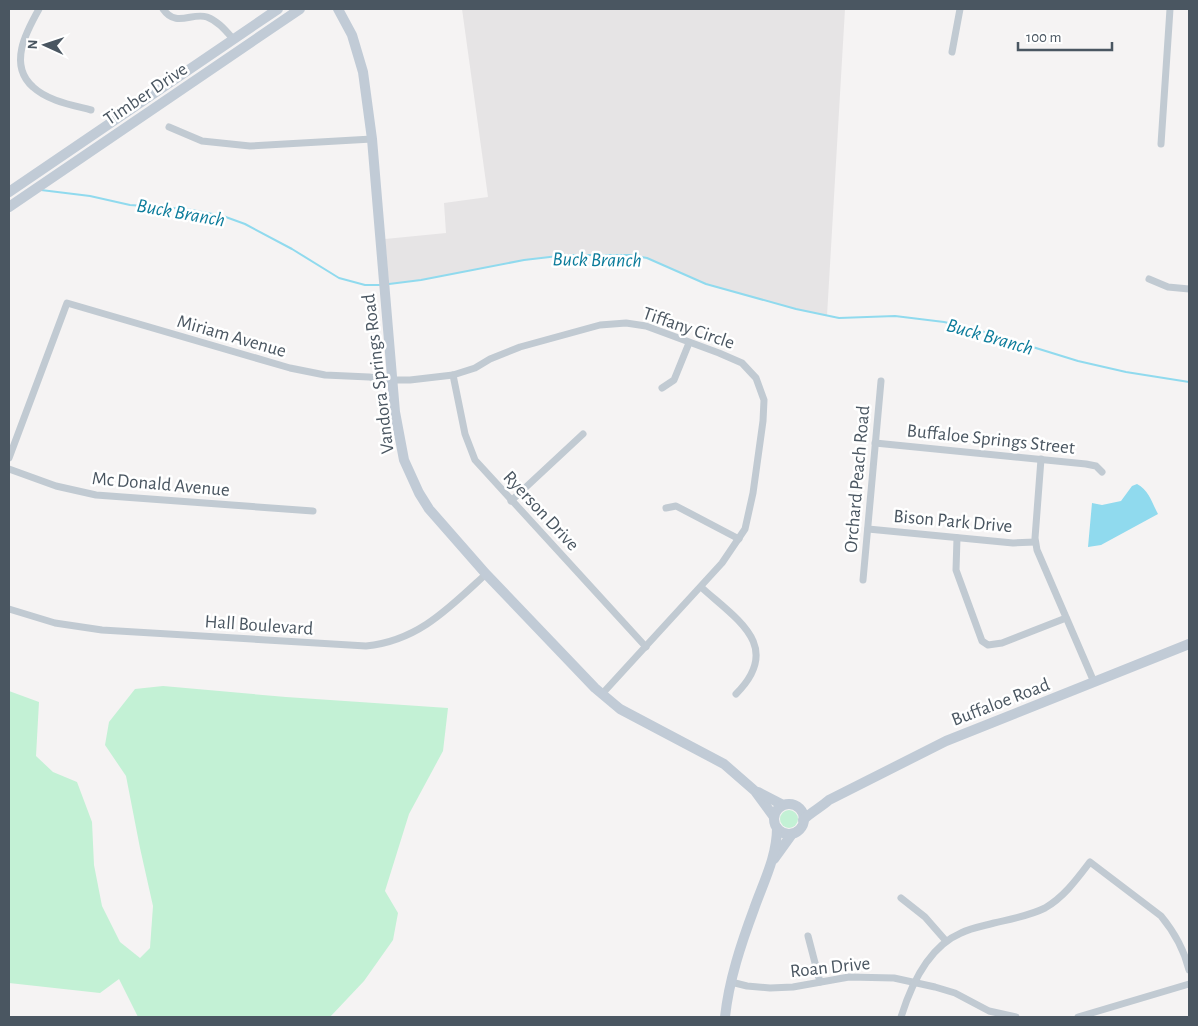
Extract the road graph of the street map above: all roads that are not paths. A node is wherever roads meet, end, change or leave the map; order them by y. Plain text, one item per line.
1 (39, 9) edge
2 (163, 9) edge
3 (212, 9) edge
4 (278, 9) edge
5 (300, 9) edge
6 (338, 9) edge
7 (960, 9) edge
8 (1170, 9) edge
9 (208, 17) junction
10 (234, 40) junction
11 (952, 52) dead end
12 (91, 110) dead end
13 (170, 127) dead end
14 (372, 139) junction
15 (1161, 144) dead end
16 (9, 192) edge
17 (9, 207) edge
18 (1149, 279) dead end
19 (1189, 288) edge
20 (690, 343) junction
21 (453, 375) junction
22 (392, 380) junction
23 (882, 381) dead end
24 (662, 388) dead end
25 (583, 434) dead end
26 (875, 443) junction
27 (9, 458) edge
28 (1041, 459) junction
29 (9, 469) edge
30 (1102, 472) dead end
31 (511, 501) junction
32 (666, 508) dead end
33 (313, 511) dead end
34 (868, 529) junction
35 (957, 538) junction
36 (739, 539) junction
37 (1035, 542) junction
38 (486, 574) junction
39 (863, 580) dead end
40 (700, 587) junction
41 (9, 609) edge
42 (1066, 618) junction
43 (1189, 644) edge
44 (646, 647) junction
45 (1094, 682) junction
46 (602, 694) junction
47 (736, 694) dead end
48 (755, 791) junction
49 (829, 800) junction
50 (783, 805) junction
51 (796, 806) junction
52 (774, 816) junction
53 (803, 820) junction
54 (777, 828) junction
55 (792, 834) junction
56 (772, 862) junction
57 (901, 898) dead end
58 (808, 936) dead end
59 (946, 942) junction
60 (1189, 970) edge
61 (731, 982) junction
62 (820, 982) junction
63 (914, 982) junction
64 (1189, 984) edge
65 (726, 1017) edge
66 (901, 1017) edge
67 (1016, 1017) edge
68 (1078, 1017) edge

1 - 12 street
2 - 9 street
3 - 9 street
4 - 10 street, Timber Drive
5 - 17 street, Timber Drive
6 - 14 street, Vandora Springs Road
7 - 11 street
8 - 15 street
9 - 10 street
10 - 16 street, Timber Drive
13 - 14 street
14 - 22 street, Vandora Springs Road
18 - 19 street
20 - 21 street, Tiffany Circle
20 - 24 street
20 - 36 street, Tiffany Circle
21 - 22 street, Tiffany Circle
21 - 31 street, Ryerson Drive
22 - 27 street, Miriam Avenue
22 - 38 street, Vandora Springs Road
23 - 26 street, Orchard Peach Road
25 - 31 street
26 - 28 street, Buffaloe Springs Street
26 - 34 street, Orchard Peach Road
28 - 30 street, Buffaloe Springs Street
28 - 37 street
29 - 33 street, Mc Donald Avenue
31 - 44 street, Ryerson Drive
32 - 36 street
34 - 35 street, Bison Park Drive
34 - 39 street, Orchard Peach Road
35 - 37 street, Bison Park Drive
35 - 42 street
36 - 40 street, Tiffany Circle
37 - 42 street
38 - 41 street, Hall Boulevard
38 - 46 street, Vandora Springs Road
40 - 44 street, Tiffany Circle
40 - 47 street
42 - 45 street
43 - 45 street, Buffaloe Road
44 - 46 street, Tiffany Circle
45 - 49 street, Buffaloe Road
46 - 48 street, Vandora Springs Road
48 - 50 street, Vandora Springs Road
48 - 52 street, Vandora Springs Road
49 - 51 street, Buffaloe Road
49 - 53 street, Buffaloe Road
50 - 51 street
50 - 52 street
51 - 53 street
52 - 54 street
53 - 55 street
54 - 55 street
54 - 56 street
55 - 56 street
56 - 61 street
57 - 59 street
58 - 62 street
59 - 60 street
59 - 63 street
61 - 62 street, Roan Drive
61 - 65 street
62 - 63 street, Roan Drive
63 - 66 street
63 - 67 street, Roan Drive
64 - 68 street

